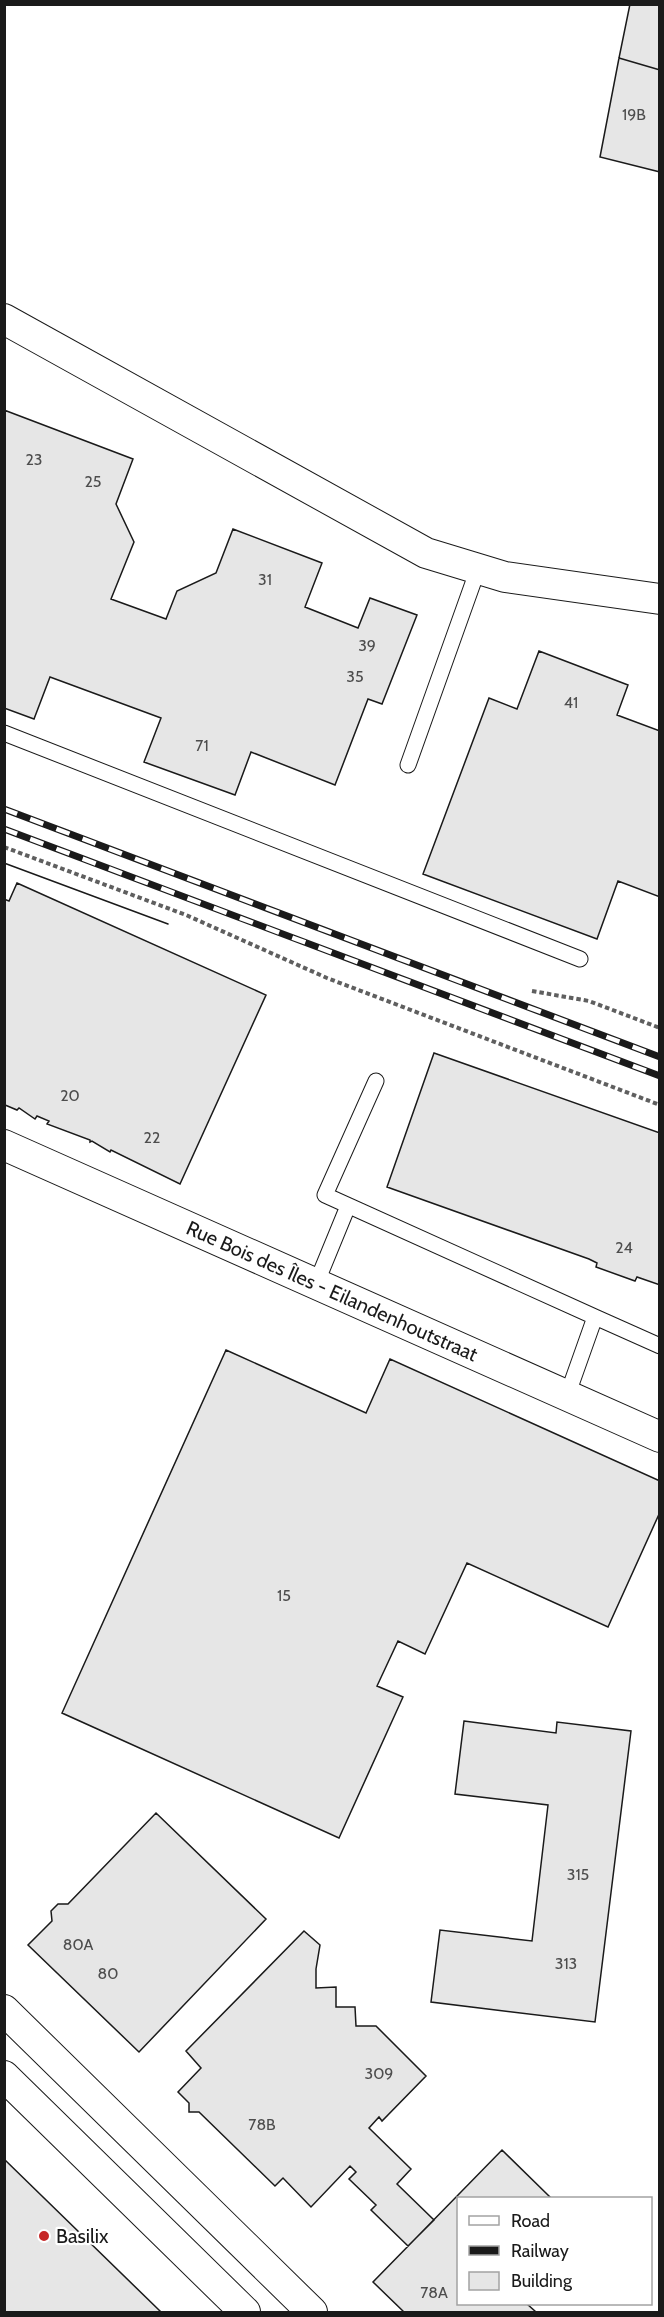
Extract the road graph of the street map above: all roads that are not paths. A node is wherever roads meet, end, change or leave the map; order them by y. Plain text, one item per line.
1 (4, 319) edge
2 (478, 569) junction
3 (660, 599) edge
4 (4, 733) edge
5 (408, 765) dead end
6 (580, 959) dead end
7 (376, 1081) dead end
8 (4, 1145) edge
9 (348, 1206) junction
10 (316, 1284) junction
11 (596, 1317) junction
12 (660, 1346) edge
13 (567, 1396) junction
14 (660, 1437) edge
15 (4, 2010) edge
16 (4, 2076) edge
17 (245, 2313) edge
18 (312, 2313) edge

1 - 2 street
2 - 3 street
2 - 5 lane
4 - 6 lane
7 - 9 lane
8 - 10 street, Rue Bois des Îles - Eilandenhoutstraat
9 - 10 lane
9 - 11 lane
10 - 13 street, Rue Bois des Îles - Eilandenhoutstraat
11 - 12 lane
11 - 13 lane
13 - 14 street, Rue Bois des Îles - Eilandenhoutstraat
15 - 18 street
16 - 17 street

